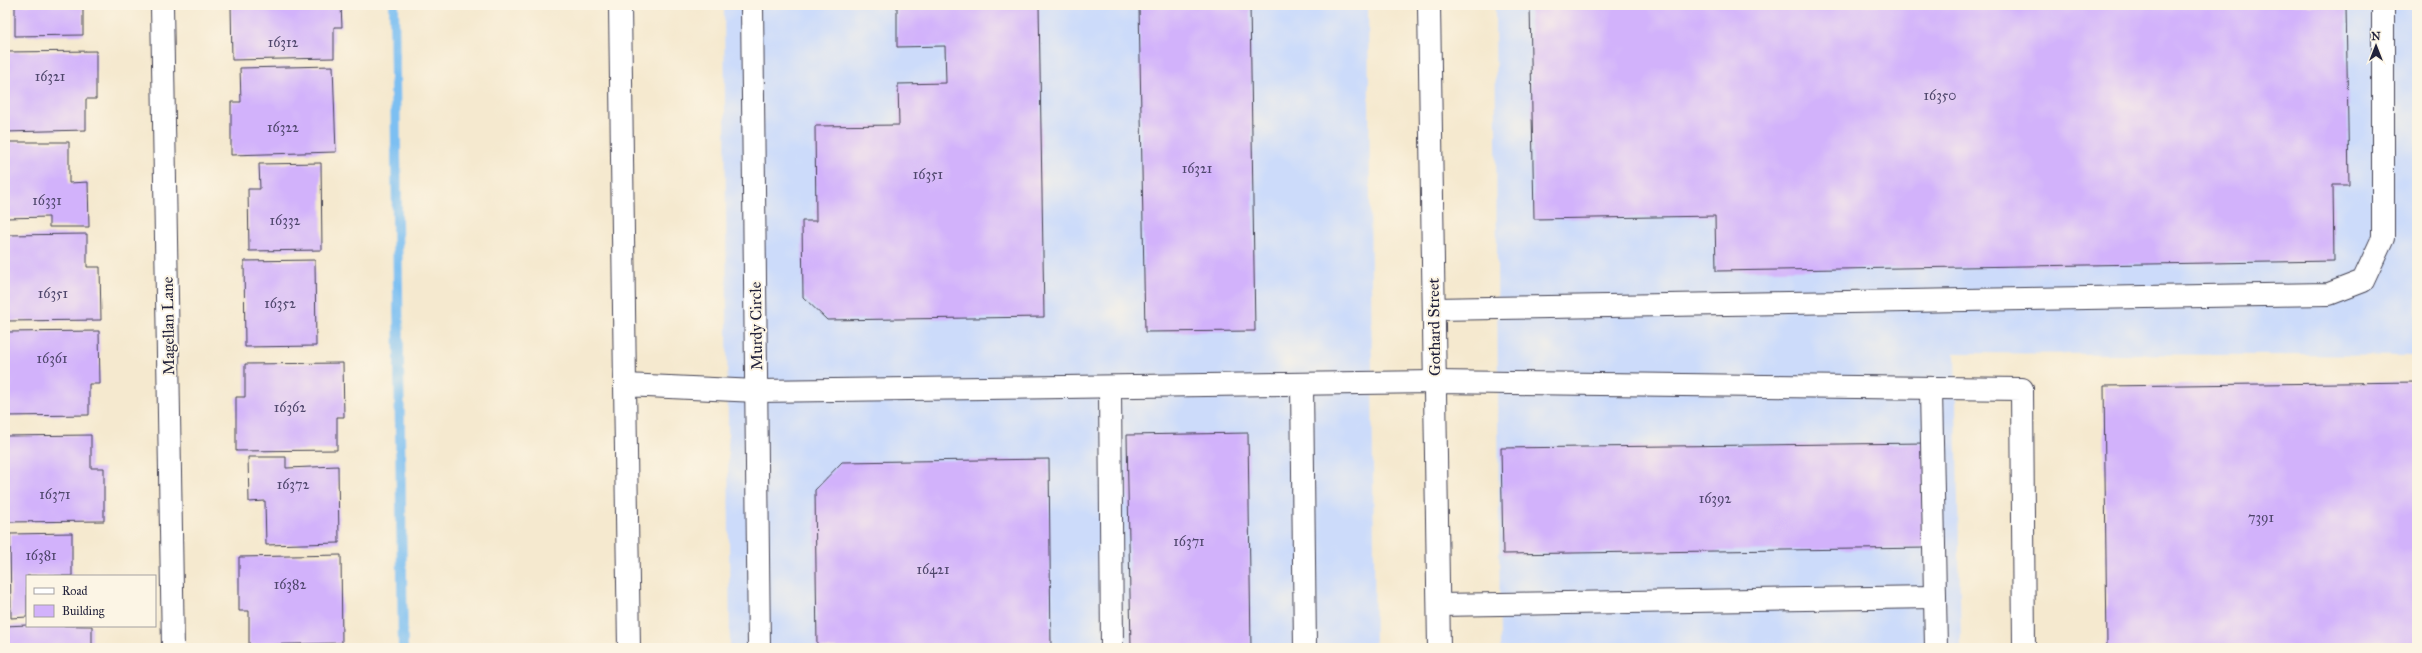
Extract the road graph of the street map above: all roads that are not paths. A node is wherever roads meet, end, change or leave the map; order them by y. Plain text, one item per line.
1 (162, 5) edge
2 (620, 5) edge
3 (752, 5) edge
4 (1429, 5) edge
5 (2383, 5) edge
6 (1434, 309) junction
7 (1435, 382) junction
8 (1302, 384) junction
9 (625, 385) junction
10 (1110, 387) junction
11 (1931, 390) junction
12 (757, 391) junction
13 (1935, 597) junction
14 (1439, 605) junction
15 (173, 648) edge
16 (629, 648) edge
17 (760, 648) edge
18 (1112, 648) edge
19 (1304, 648) edge
20 (1440, 648) edge
21 (1936, 648) edge
22 (2024, 648) edge

1 - 15 street, Magellan Lane
2 - 9 street
3 - 12 street, Murdy Circle
4 - 6 street, Gothard Street
5 - 6 street
6 - 7 street, Gothard Street
7 - 8 street
7 - 11 street
7 - 14 street, Gothard Street
8 - 10 street
8 - 19 street
9 - 12 street
9 - 16 street
10 - 12 street
10 - 18 street
11 - 13 street
11 - 22 street
12 - 17 street, Murdy Circle
13 - 14 street
13 - 21 street
14 - 20 street, Gothard Street

